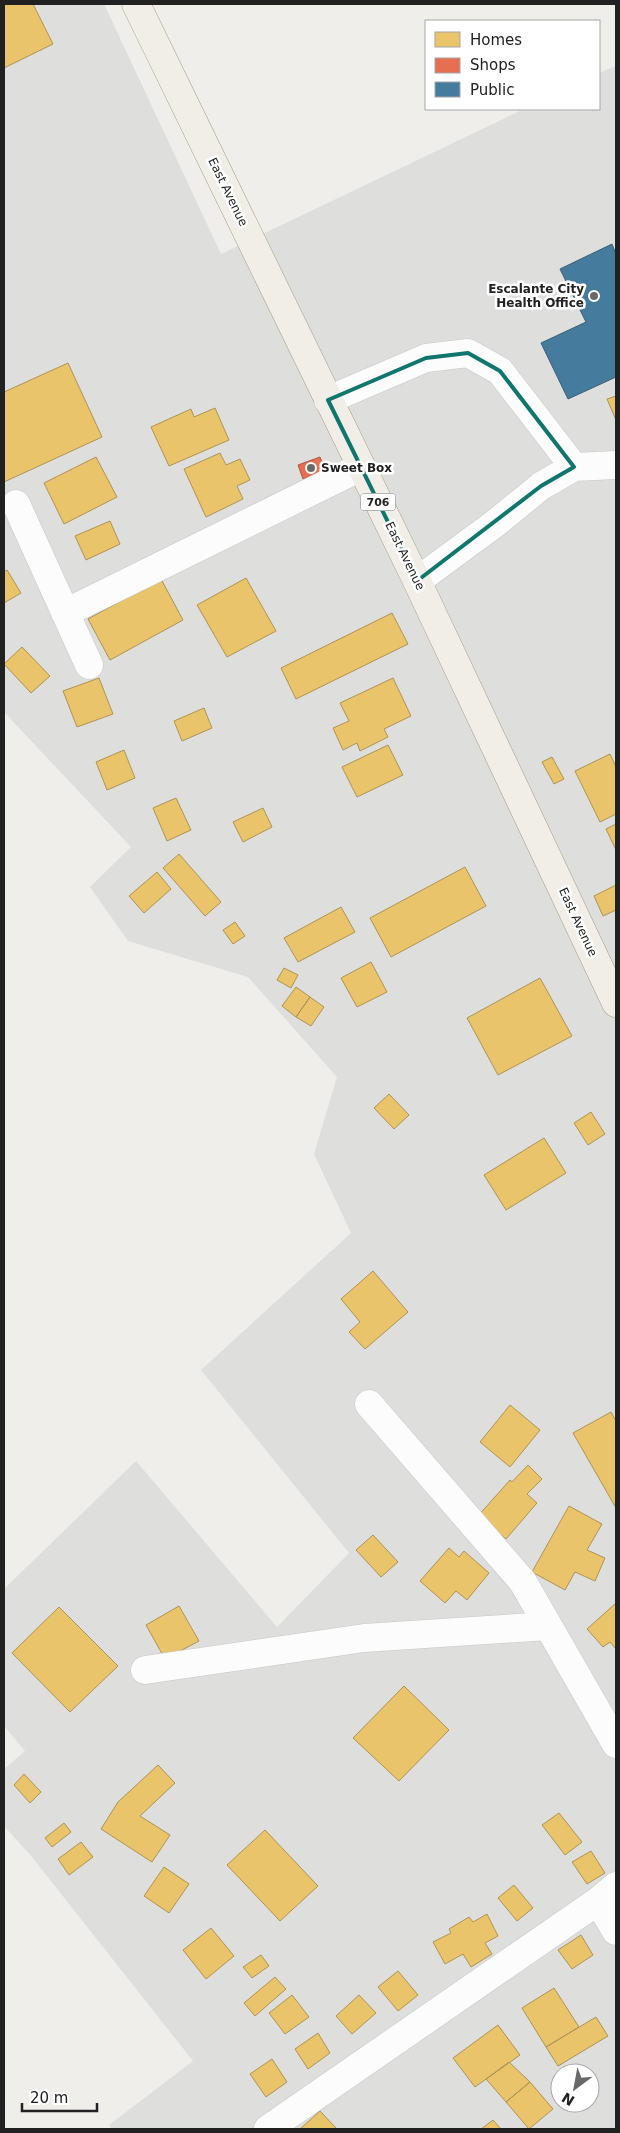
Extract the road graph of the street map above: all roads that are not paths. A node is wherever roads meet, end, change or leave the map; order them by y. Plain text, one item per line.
1 (136, 4) edge
2 (328, 400) junction
3 (616, 465) edge
4 (361, 467) junction
5 (574, 467) junction
6 (16, 504) dead end
7 (417, 581) junction
8 (65, 613) junction
9 (89, 665) dead end
10 (616, 1003) edge
11 (369, 1404) dead end
12 (548, 1626) junction
13 (145, 1670) dead end
14 (616, 1744) edge
15 (607, 1894) edge
16 (616, 1931) edge
17 (268, 2129) edge

1 - 2 main road, East Avenue / 706
2 - 4 main road, East Avenue / 706
2 - 5 street
3 - 5 street
4 - 7 main road, East Avenue / 706
4 - 8 street
5 - 7 street
6 - 8 street
7 - 10 main road, East Avenue / 706
8 - 9 street
11 - 12 street
12 - 13 street
12 - 14 street
15 - 16 street
15 - 17 street

